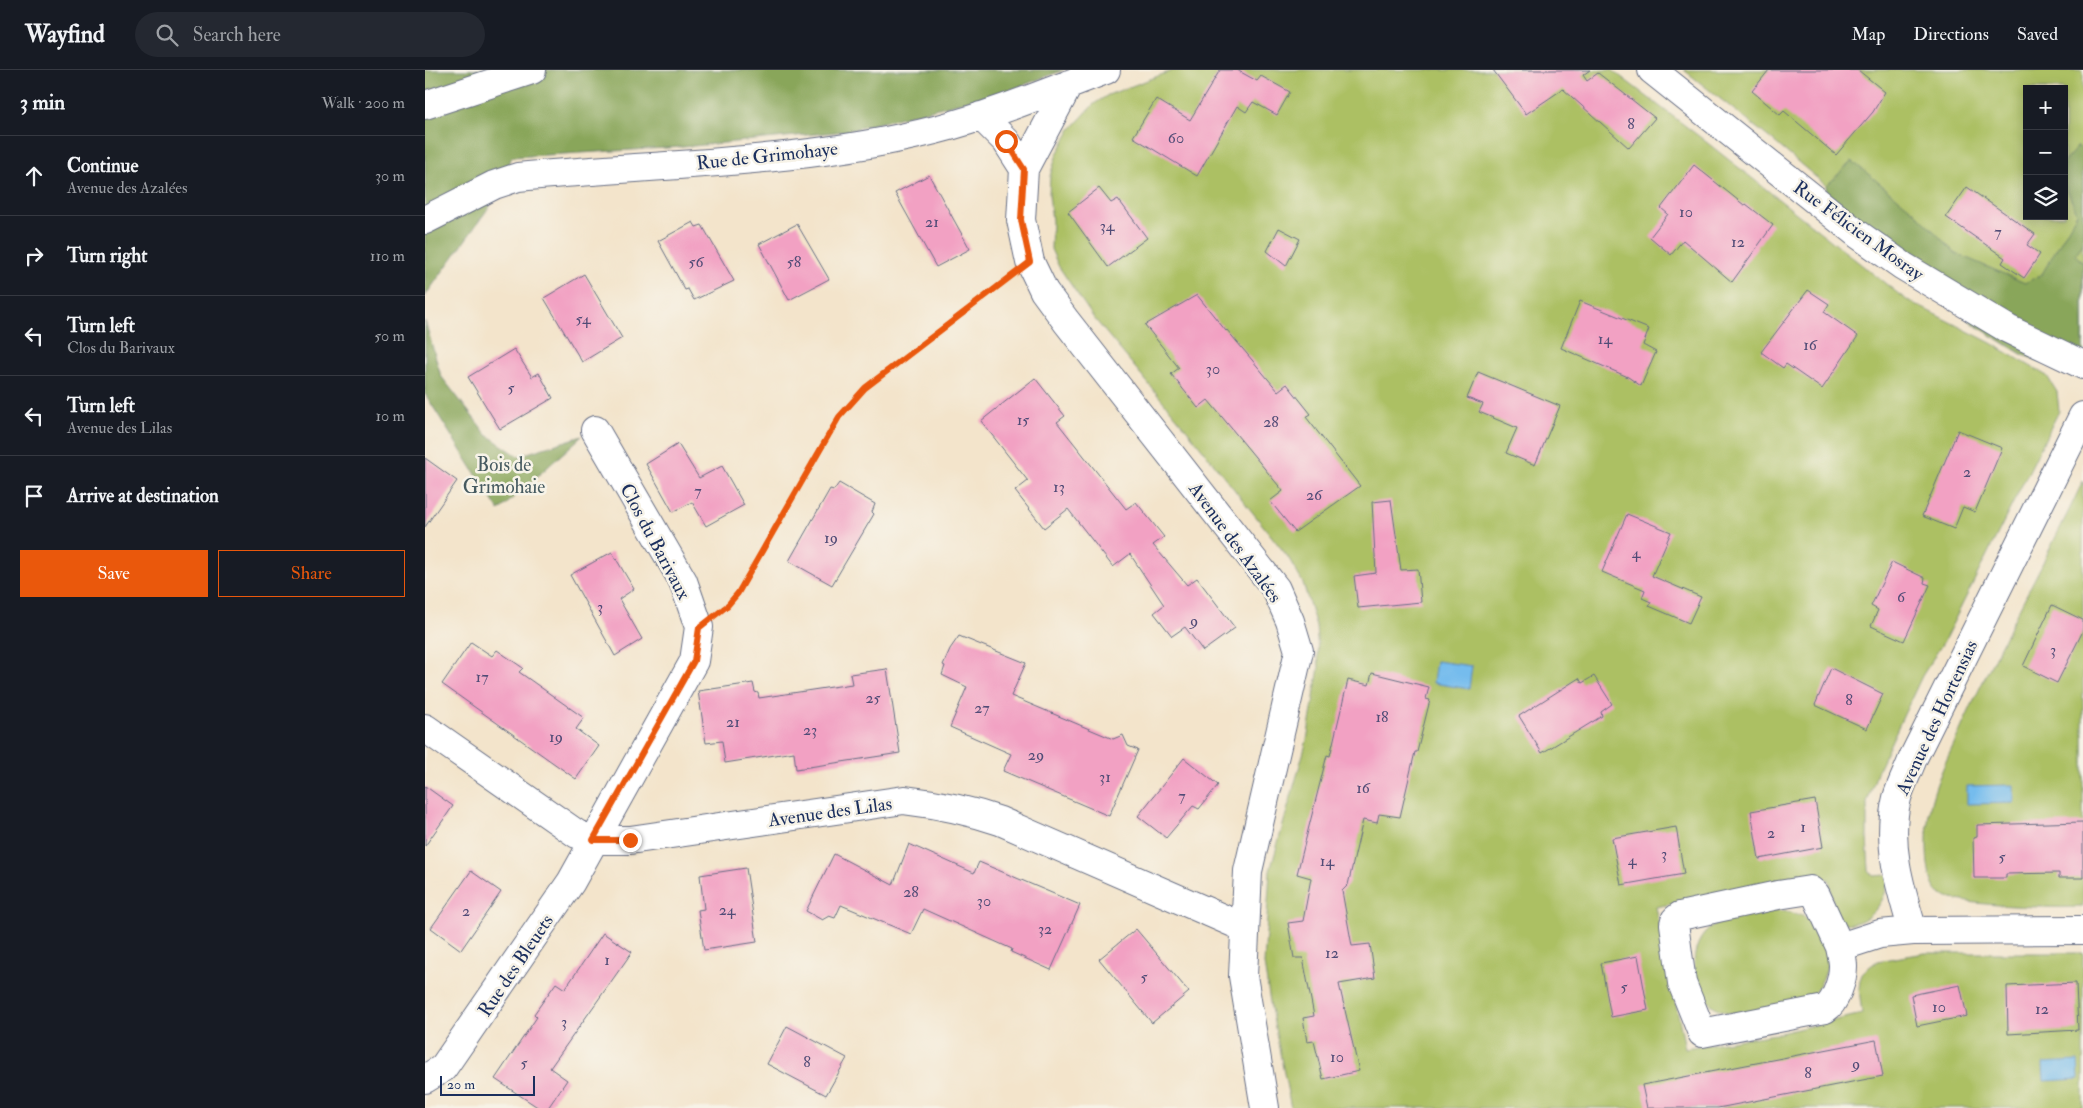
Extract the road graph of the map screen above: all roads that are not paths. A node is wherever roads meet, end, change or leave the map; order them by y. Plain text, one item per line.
1 (532, 70) edge
2 (1106, 70) edge
3 (1652, 70) edge
4 (1069, 84) junction
5 (425, 105) edge
6 (981, 116) junction
7 (1024, 169) junction
8 (425, 220) edge
9 (2083, 365) edge
10 (2083, 416) edge
11 (595, 430) dead end
12 (425, 728) edge
13 (593, 840) junction
14 (1245, 928) junction
15 (2083, 930) edge
16 (1913, 931) junction
17 (1840, 947) junction
18 (425, 1079) edge
19 (1265, 1108) edge

1 - 5 street
2 - 4 street, Rue de Grimohaye
3 - 9 street, Rue Félicien Mosray
4 - 6 street, Rue de Grimohaye
4 - 7 street, Avenue des Azalées
6 - 7 street
6 - 8 street, Rue de Grimohaye
7 - 14 street, Avenue des Azalées
10 - 16 street, Avenue des Hortensias
11 - 13 street, Clos du Barivaux
12 - 13 street, Avenue des Lilas
13 - 14 street, Avenue des Lilas
13 - 18 street, Rue des Bleuets
14 - 19 street, Avenue des Azalées
15 - 16 street
16 - 17 street
17 - 17 street

